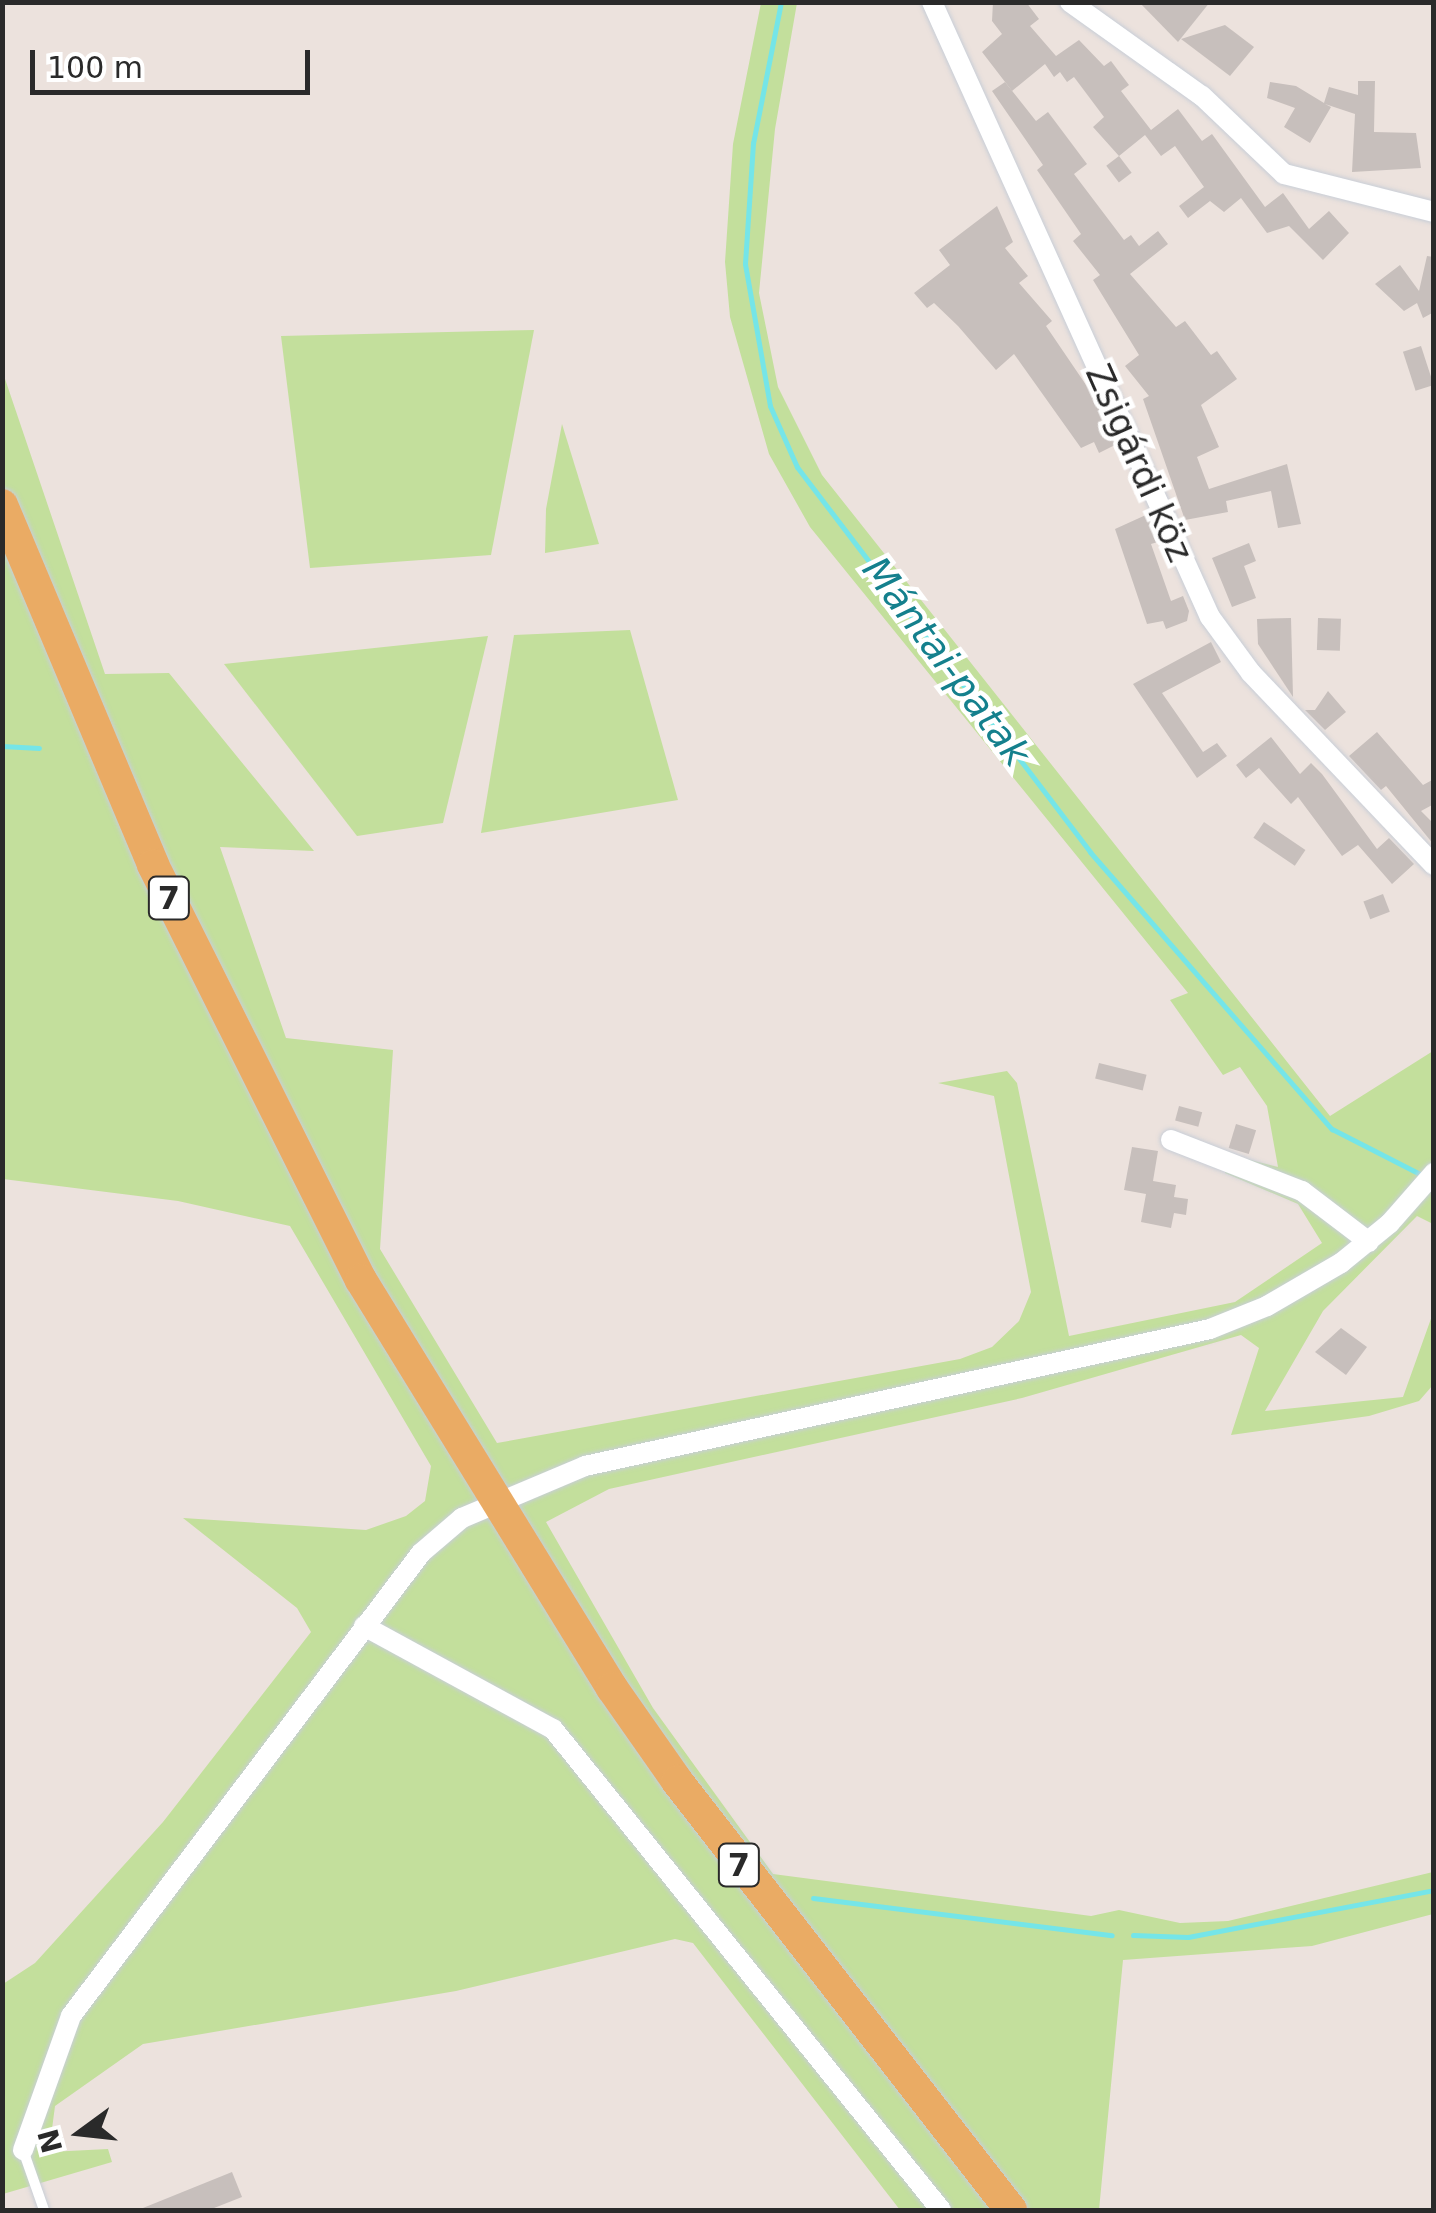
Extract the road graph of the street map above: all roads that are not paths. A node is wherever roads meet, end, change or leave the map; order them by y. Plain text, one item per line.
1 (932, 2) edge
2 (1070, 2) edge
3 (1429, 210) edge
4 (2, 504) edge
5 (1434, 865) edge
6 (1170, 1140) dead end
7 (1434, 1173) edge
8 (1369, 1242) junction
9 (494, 1500) junction
10 (364, 1626) junction
11 (23, 2150) joint
12 (44, 2210) edge
13 (941, 2210) edge
14 (1011, 2210) edge

1 - 5 street, Zsigárdi köz
2 - 3 street
4 - 9 main road, 7
6 - 8 street
7 - 8 street
8 - 9 street
9 - 10 street
9 - 14 main road, 7
10 - 11 street
10 - 13 street
11 - 12 lane

